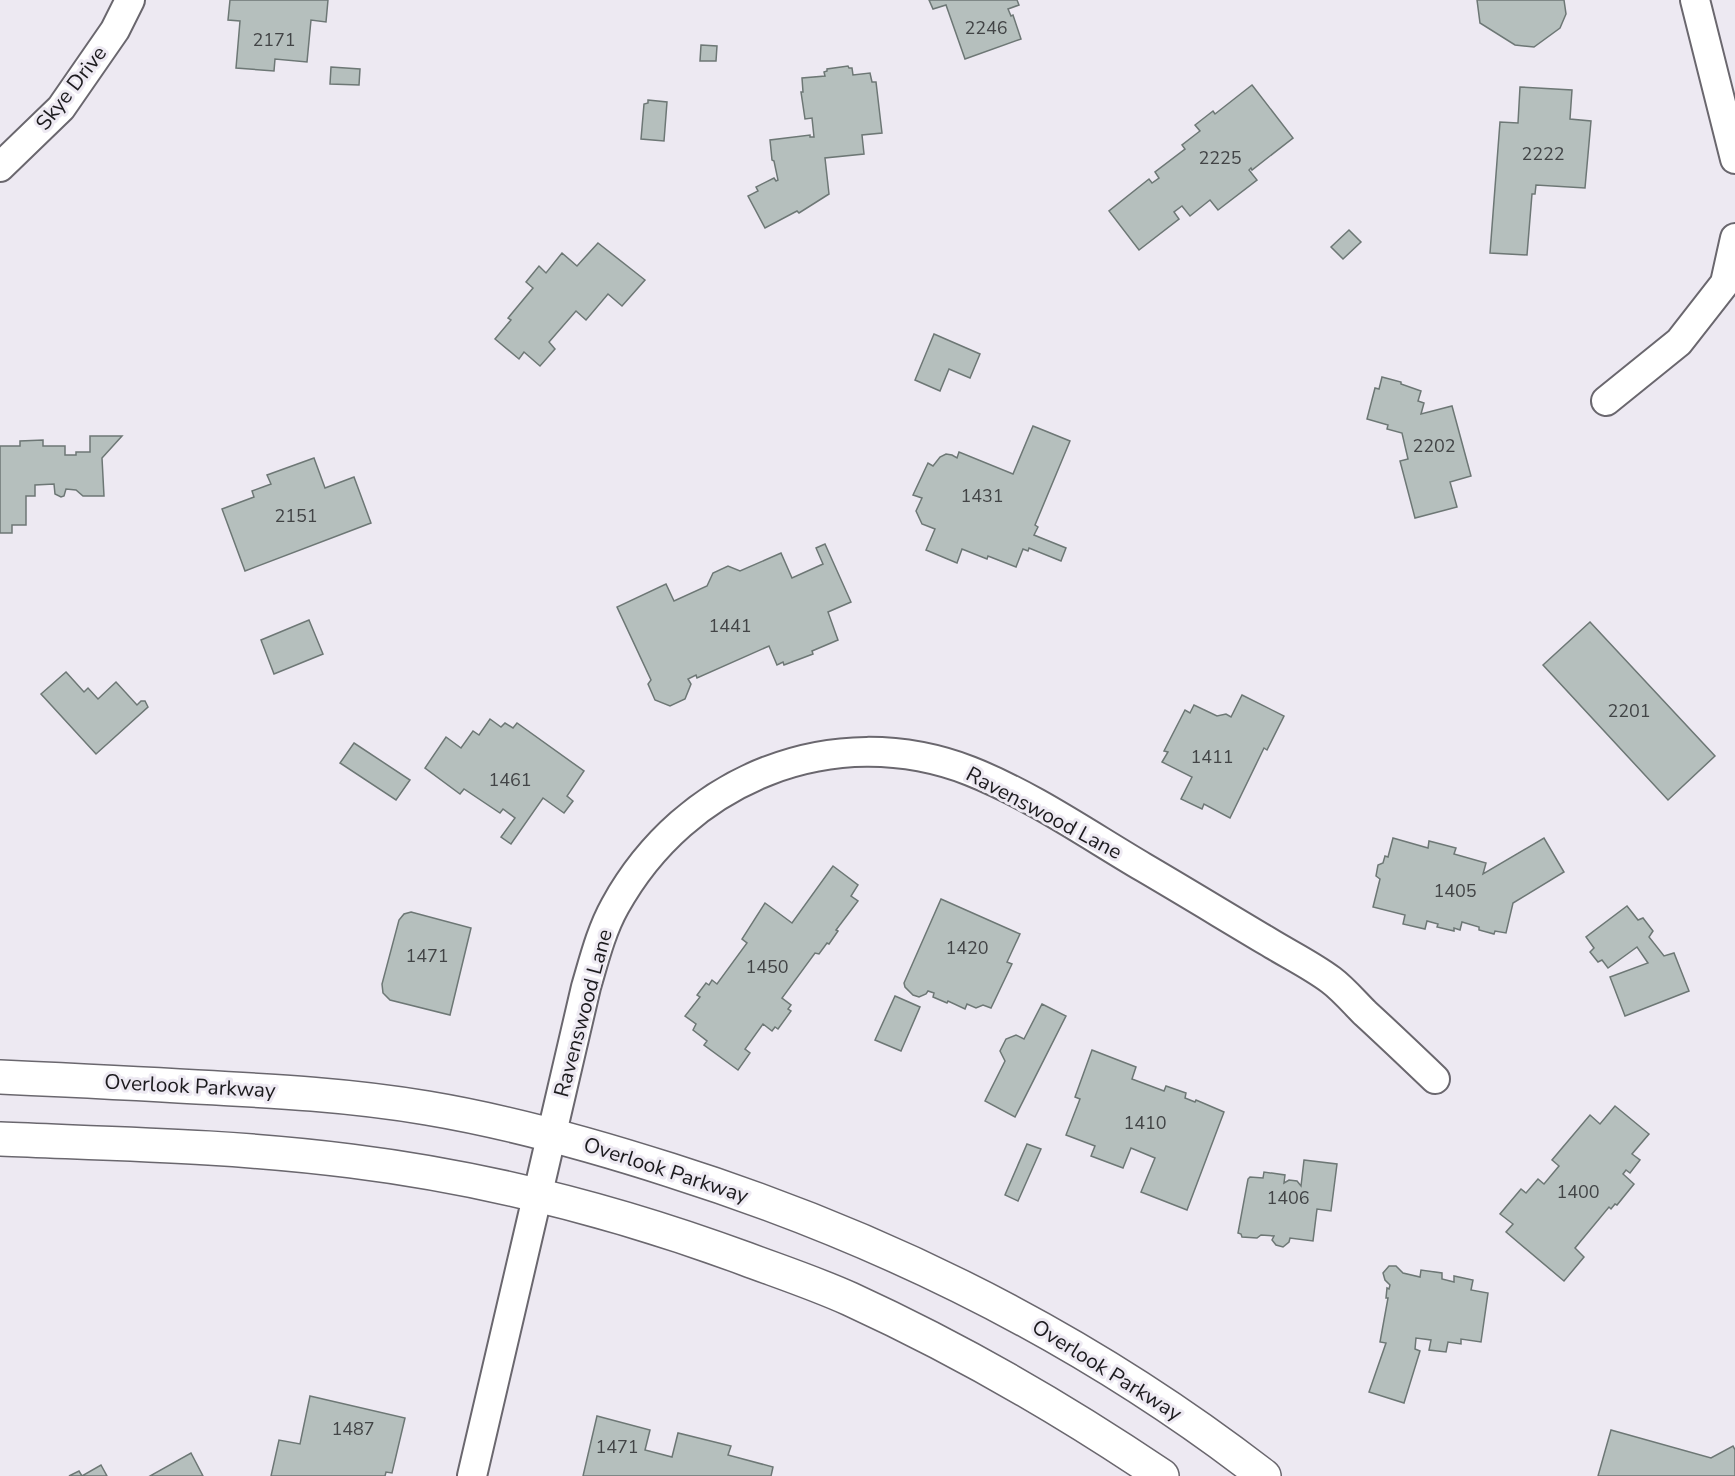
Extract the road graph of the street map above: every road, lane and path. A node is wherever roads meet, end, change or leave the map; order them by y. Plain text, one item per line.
1 (130, 0) edge
2 (1695, 0) edge
3 (1735, 159) edge
4 (0, 167) edge
5 (1735, 238) edge
6 (1606, 401) dead end
7 (0, 1077) edge
8 (1435, 1079) dead end
9 (551, 1133) junction
10 (0, 1139) edge
11 (537, 1195) junction
12 (472, 1476) edge
13 (1162, 1476) edge
14 (1264, 1476) edge

1 - 4 street, Skye Drive
2 - 3 street
5 - 6 street
7 - 9 street, Overlook Parkway
8 - 9 street, Ravenswood Lane
9 - 11 street, Ravenswood Lane
9 - 14 street, Overlook Parkway
10 - 11 street
11 - 12 street, Ravenswood Lane
11 - 13 street

